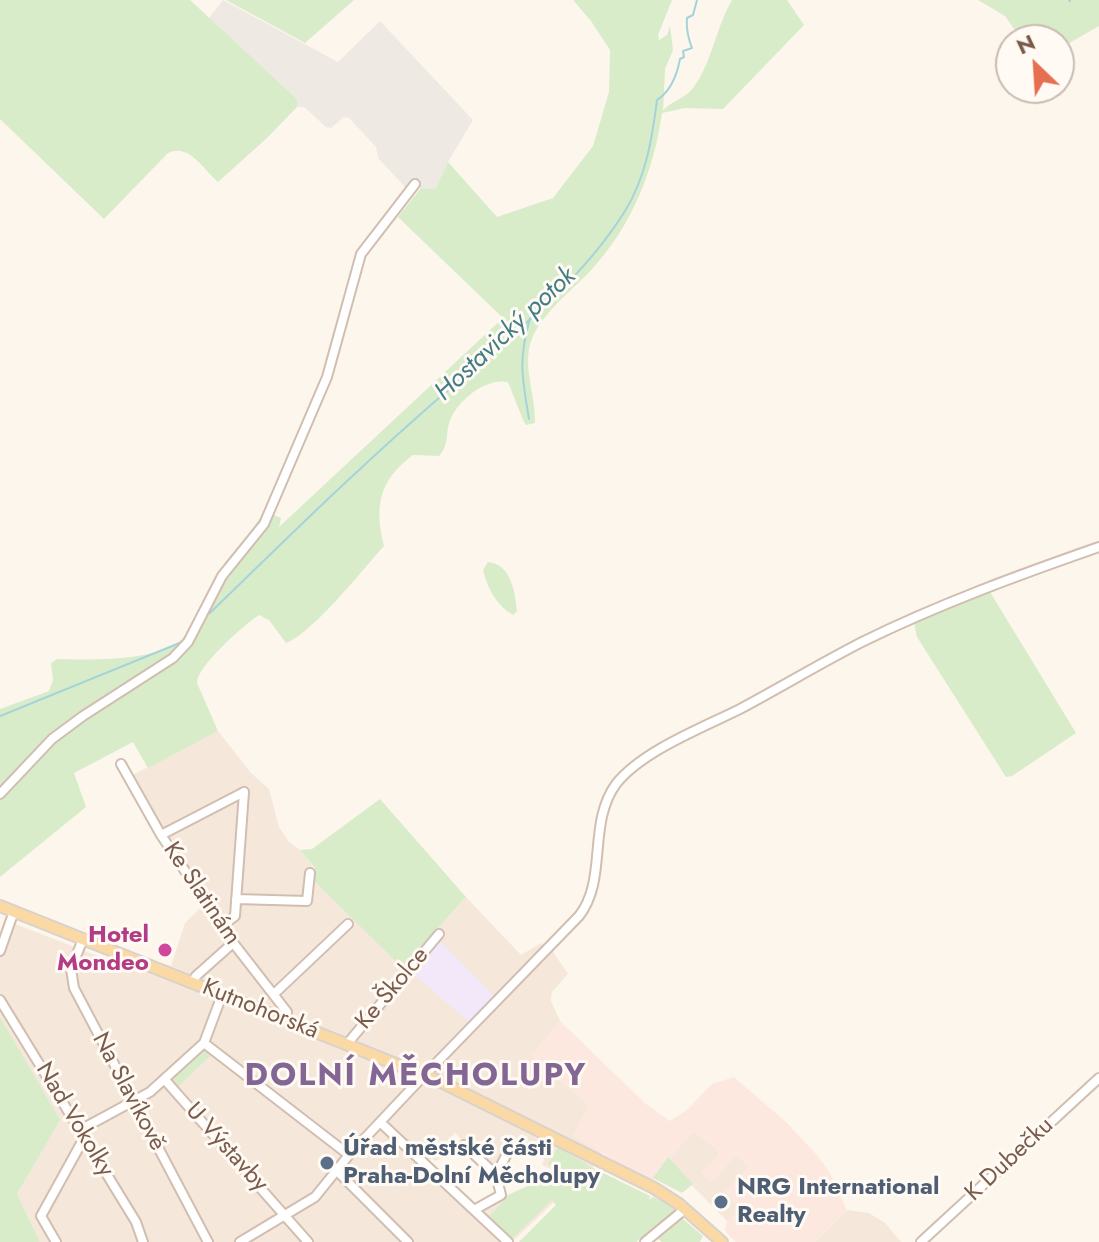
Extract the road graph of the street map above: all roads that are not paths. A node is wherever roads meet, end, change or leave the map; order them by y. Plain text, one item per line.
1 (415, 184) dead end
2 (1099, 547) edge
3 (121, 764) dead end
4 (0, 794) edge
5 (161, 835) junction
6 (310, 873) dead end
7 (236, 899) junction
8 (0, 906) edge
9 (14, 911) junction
10 (348, 924) dead end
11 (222, 926) junction
12 (439, 934) dead end
13 (83, 939) junction
14 (233, 943) junction
15 (0, 951) edge
16 (192, 983) junction
17 (274, 994) junction
18 (222, 995) junction
19 (0, 1000) edge
20 (286, 1019) junction
21 (204, 1043) junction
22 (347, 1044) junction
23 (424, 1076) junction
24 (1099, 1078) edge
25 (165, 1080) junction
26 (132, 1102) junction
27 (380, 1122) junction
28 (82, 1134) junction
29 (512, 1144) dead end
30 (464, 1145) dead end
31 (349, 1155) junction
32 (337, 1171) junction
33 (496, 1175) junction
34 (685, 1209) junction
35 (474, 1210) junction
36 (287, 1216) junction
37 (56, 1242) edge
38 (143, 1242) edge
39 (208, 1242) edge
40 (240, 1242) edge
41 (308, 1242) edge
42 (408, 1242) edge
43 (508, 1242) edge
44 (645, 1242) edge
45 (722, 1242) edge
46 (921, 1242) edge

1 - 4 street
2 - 23 street
3 - 5 street, Ke Slatinám
5 - 7 street
5 - 11 street, Ke Slatinám
6 - 7 street
7 - 11 street
8 - 9 main road, Kutnohorská
9 - 13 main road, Kutnohorská
9 - 15 street
10 - 17 street
11 - 14 street, Ke Slatinám
12 - 22 street, Ke Školce
13 - 16 main road, Kutnohorská
13 - 26 street, Na Slavíkově
14 - 16 street
14 - 17 street, Ke Slatinám
16 - 18 main road, Kutnohorská
17 - 20 street, Ke Slatinám
18 - 20 main road, Kutnohorská
18 - 21 street
19 - 28 street, Nad Vokolky
20 - 22 main road, Kutnohorská
21 - 25 street
21 - 31 street
22 - 23 main road, Kutnohorská
23 - 27 street
23 - 34 main road, Kutnohorská
24 - 46 street, K Dubečku
25 - 26 street
25 - 36 street, U Výstavby
26 - 28 street
26 - 39 street, Na Slavíkově
27 - 31 street
27 - 35 street
28 - 37 street
28 - 38 street, Nad Vokolky
29 - 33 street
30 - 33 street
31 - 32 street
32 - 36 street
32 - 42 street
33 - 35 street
34 - 44 street
34 - 45 main road, Kutnohorská
35 - 43 street
36 - 40 street
36 - 41 street, U Výstavby

